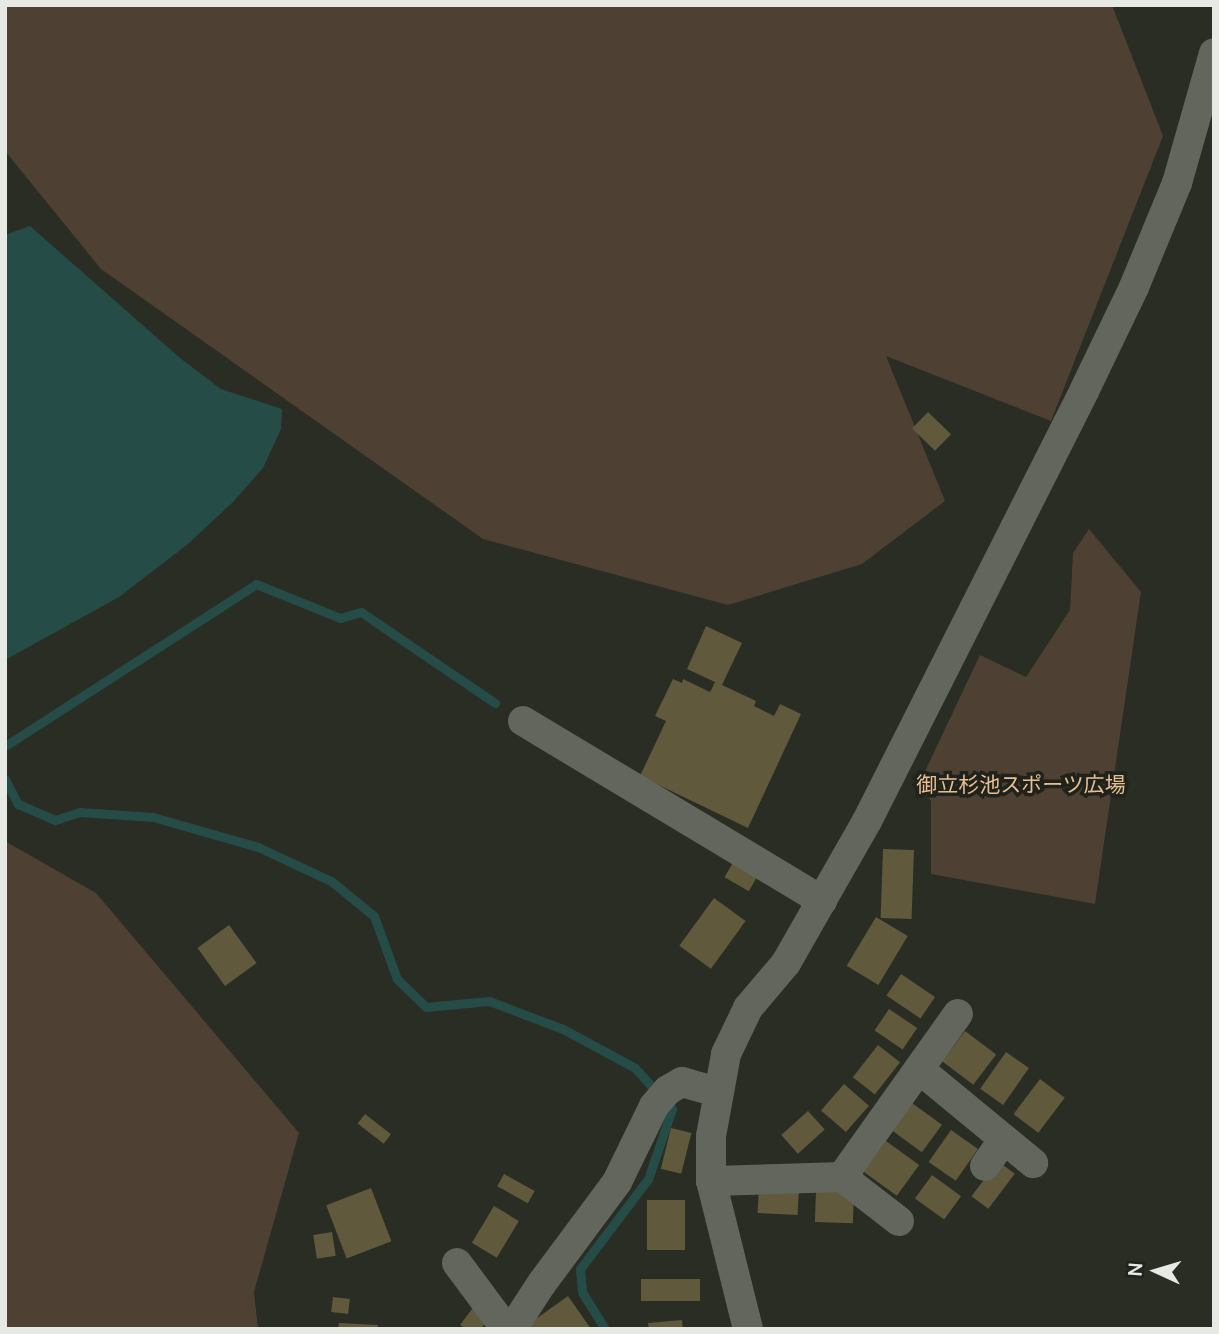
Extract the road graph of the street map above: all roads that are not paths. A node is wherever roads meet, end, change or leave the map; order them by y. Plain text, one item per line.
1 (1214, 53) edge
2 (523, 721) dead end
3 (822, 901) junction
4 (958, 1014) dead end
5 (919, 1069) junction
6 (717, 1091) junction
7 (1004, 1139) junction
8 (1033, 1163) dead end
9 (985, 1166) dead end
10 (842, 1177) junction
11 (711, 1181) junction
12 (899, 1221) dead end
13 (457, 1263) dead end
14 (506, 1329) edge
15 (512, 1329) edge
16 (748, 1329) edge

1 - 3 street
2 - 3 street
3 - 6 street
4 - 5 street
5 - 7 street
5 - 10 street
6 - 11 street
6 - 15 street
7 - 8 street
7 - 9 street
10 - 11 street
10 - 12 street
11 - 16 street
13 - 14 street

